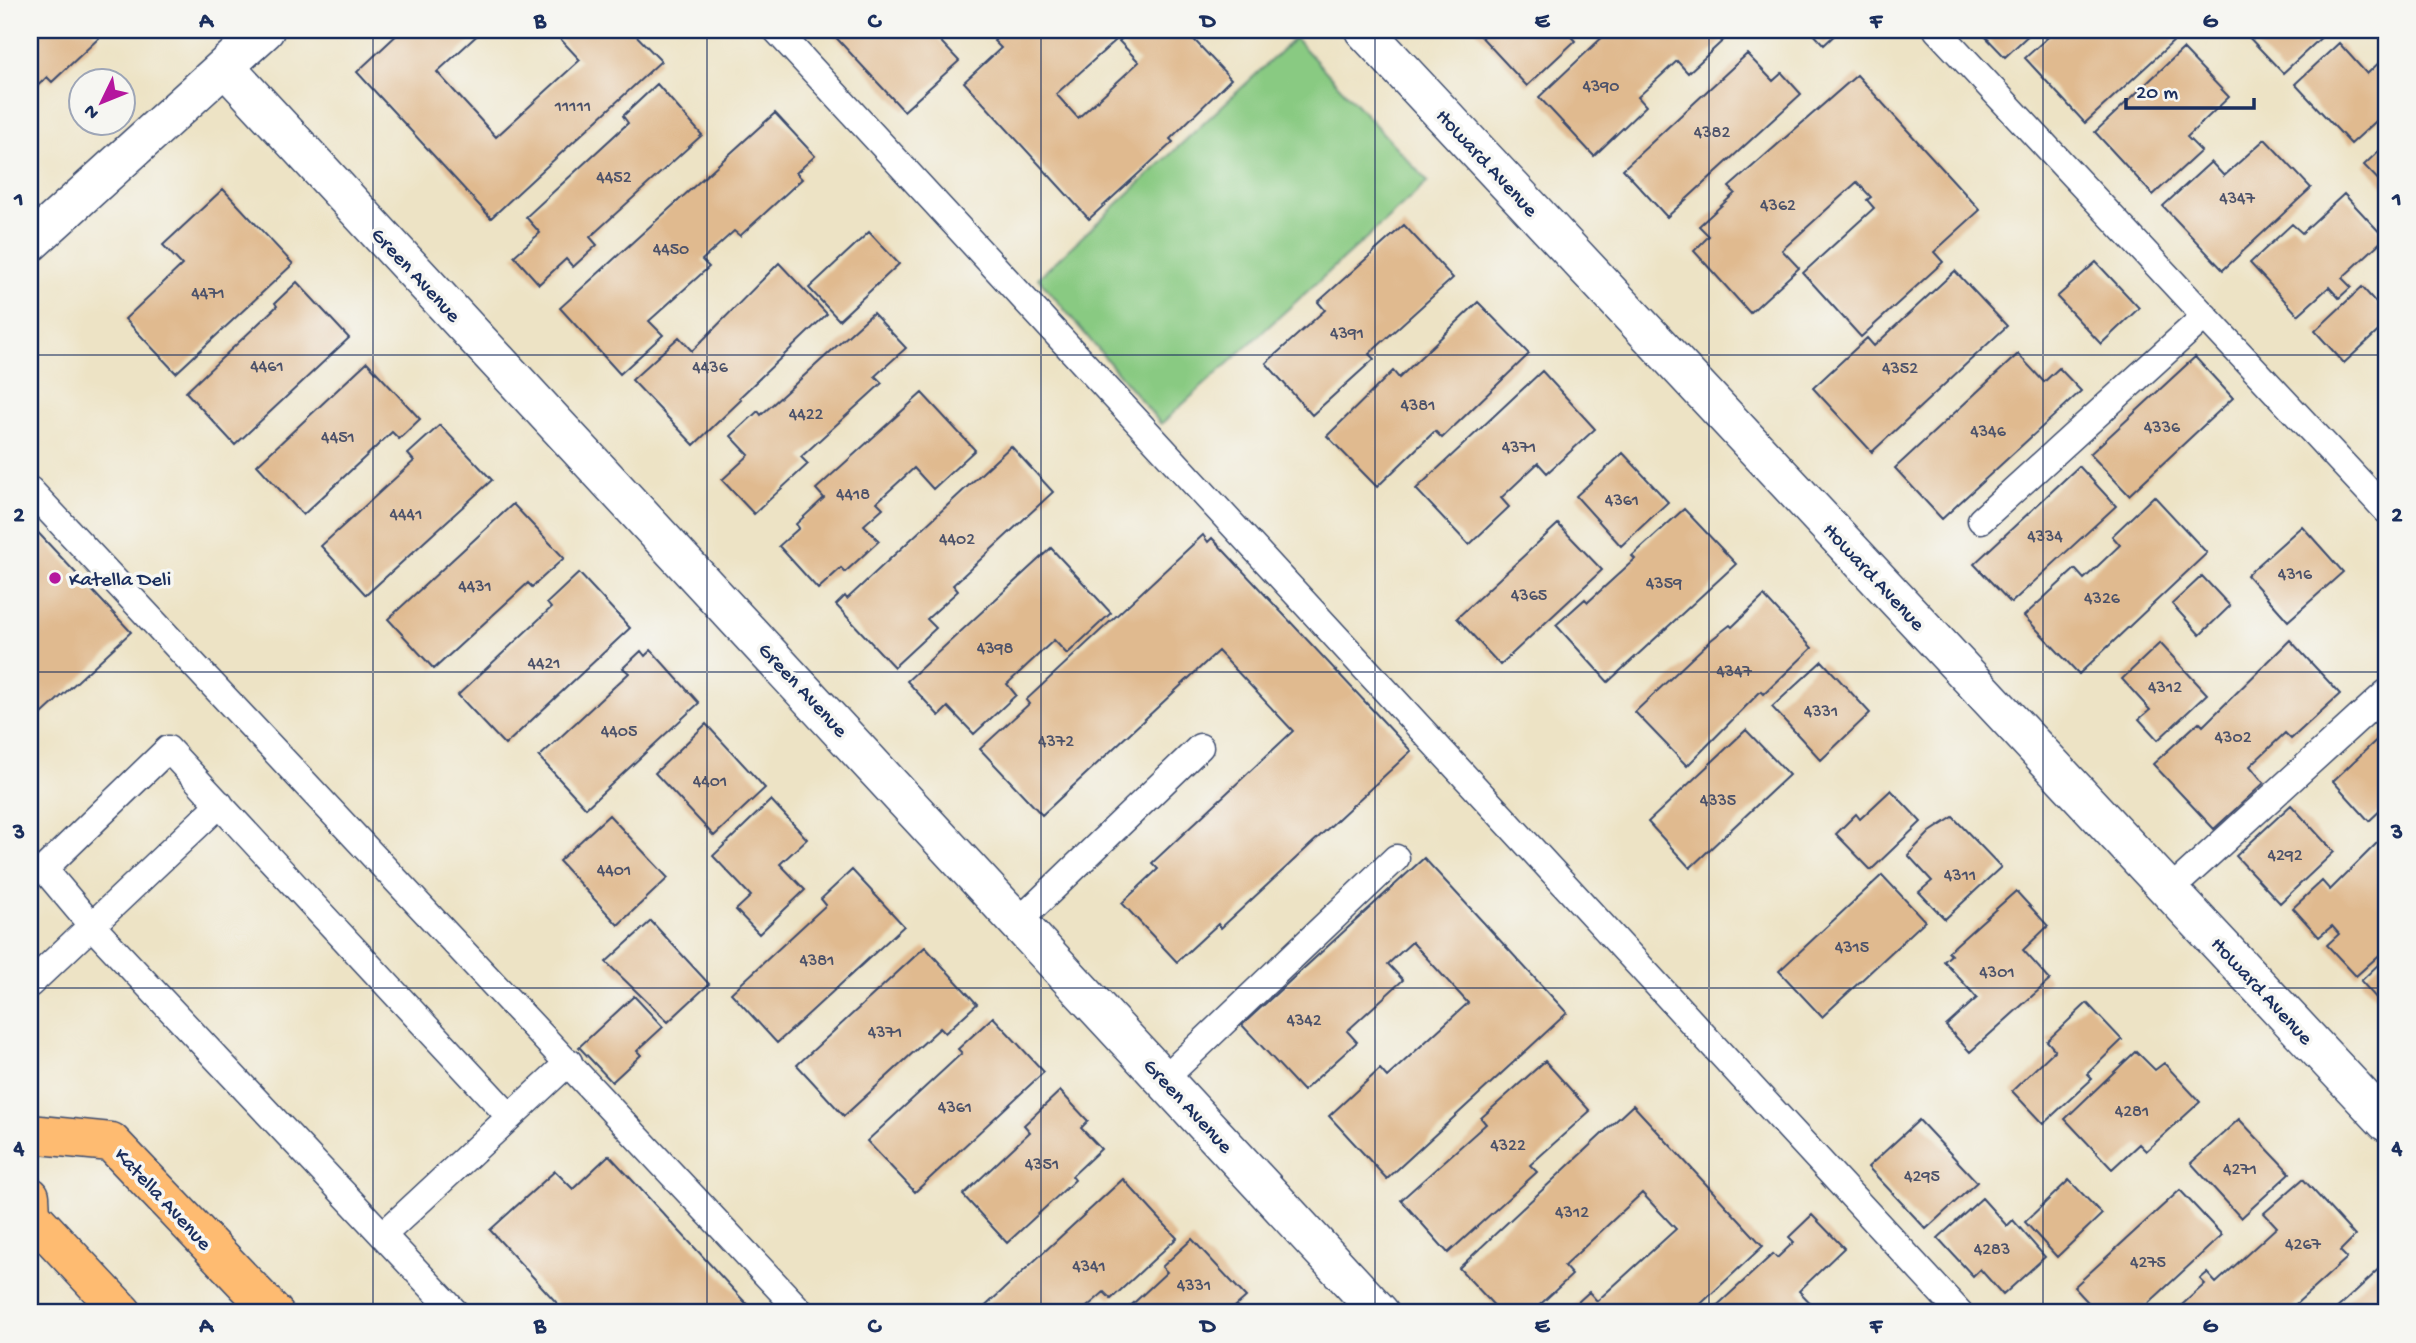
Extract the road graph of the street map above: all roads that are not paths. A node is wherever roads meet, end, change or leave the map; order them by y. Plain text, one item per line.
1 (265, 30) edge
2 (776, 30) edge
3 (1364, 30) edge
4 (1937, 30) edge
5 (225, 67) junction
6 (30, 243) edge
7 (2204, 316) junction
8 (30, 490) edge
9 (2386, 510) edge
10 (1981, 520) dead end
11 (2386, 693) edge
12 (1200, 747) dead end
13 (220, 804) junction
14 (1396, 858) dead end
15 (2170, 890) junction
16 (1019, 921) junction
17 (92, 926) junction
18 (30, 985) edge
19 (569, 1062) junction
20 (1164, 1079) junction
21 (510, 1117) junction
22 (2386, 1122) edge
23 (30, 1134) edge
24 (30, 1196) edge
25 (383, 1235) junction
26 (123, 1313) edge
27 (274, 1313) edge
28 (456, 1313) edge
29 (802, 1313) edge
30 (1380, 1313) edge
31 (1960, 1313) edge

1 - 5 street
2 - 31 lane
3 - 15 street, Howard Avenue
4 - 7 lane
5 - 6 street
5 - 16 street, Green Avenue
7 - 9 lane
7 - 10 lane
8 - 19 lane
11 - 15 lane
12 - 16 lane
13 - 17 lane
13 - 17 lane
13 - 21 lane
14 - 20 lane
15 - 22 street, Howard Avenue
16 - 20 street, Green Avenue
17 - 18 lane
17 - 25 lane
19 - 21 lane
19 - 29 lane
20 - 30 street, Green Avenue
21 - 25 lane
23 - 27 main road, Katella Avenue
24 - 26 main road
25 - 28 lane

